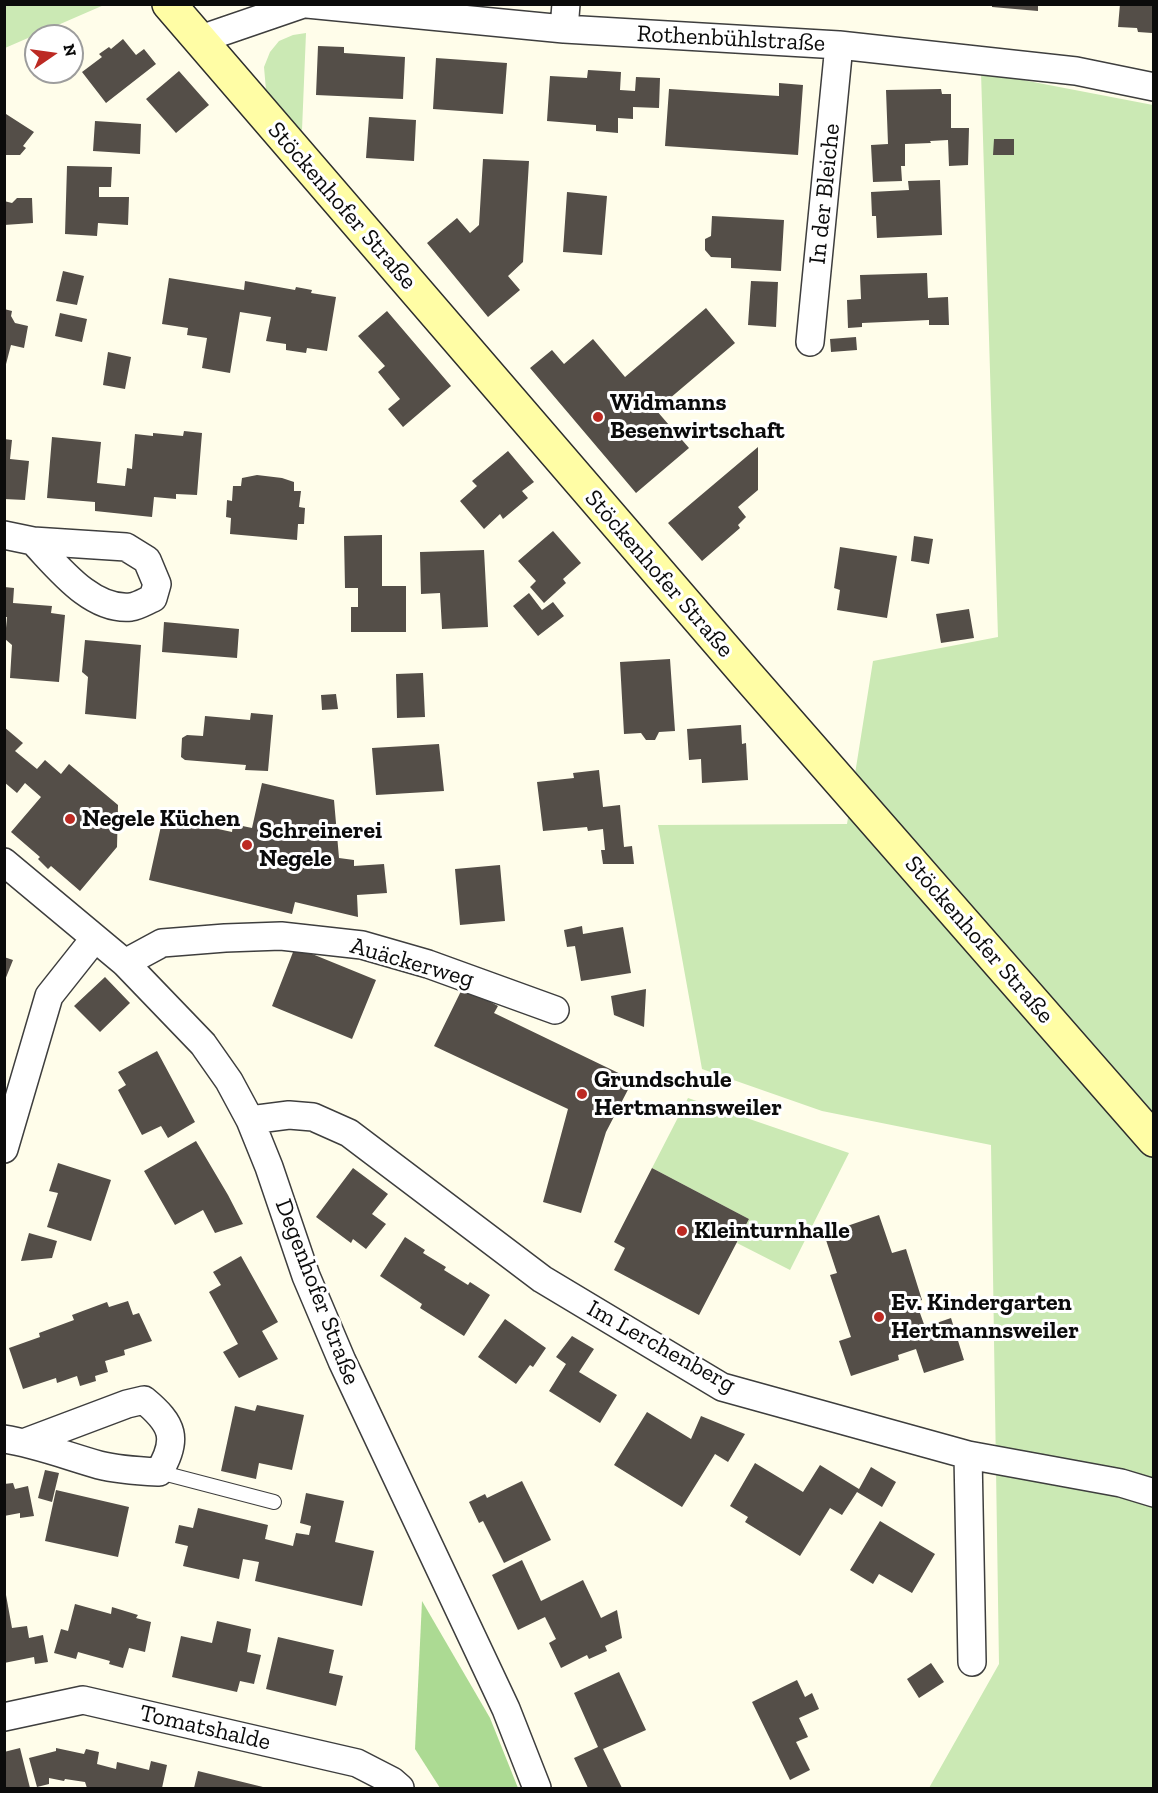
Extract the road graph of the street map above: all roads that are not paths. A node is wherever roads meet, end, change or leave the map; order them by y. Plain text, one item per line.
1 (169, 4) edge
2 (305, 4) edge
3 (565, 17) edge
4 (198, 40) junction
5 (839, 45) junction
6 (1154, 87) edge
7 (810, 342) dead end
8 (4, 535) edge
9 (33, 541) dead end
10 (4, 862) edge
11 (95, 938) junction
12 (125, 963) junction
13 (555, 1010) dead end
14 (250, 1120) junction
15 (1154, 1140) edge
16 (4, 1149) edge
17 (15, 1440) edge
18 (968, 1455) junction
19 (159, 1472) junction
20 (1154, 1493) edge
21 (274, 1502) dead end
22 (972, 1662) dead end
23 (4, 1717) edge
24 (400, 1788) edge
25 (537, 1788) edge

1 - 4 main road, Stöckenhofer Straße
2 - 3 street, Rothenbühlstraße
2 - 4 street, Rothenbühlstraße
3 - 5 street, Rothenbühlstraße
4 - 15 main road, Stöckenhofer Straße
5 - 6 street, Rothenbühlstraße
5 - 7 street, In der Bleiche
8 - 9 street
10 - 11 street, Degenhofer Straße
11 - 12 street, Degenhofer Straße
11 - 16 street
12 - 13 street, Auäckerweg
12 - 14 street, Degenhofer Straße
14 - 18 street, Im Lerchenberg
14 - 25 street, Degenhofer Straße
17 - 19 street
17 - 19 street
18 - 20 street, Im Lerchenberg
18 - 22 street
19 - 21 lane
23 - 24 street, Tomatshalde

